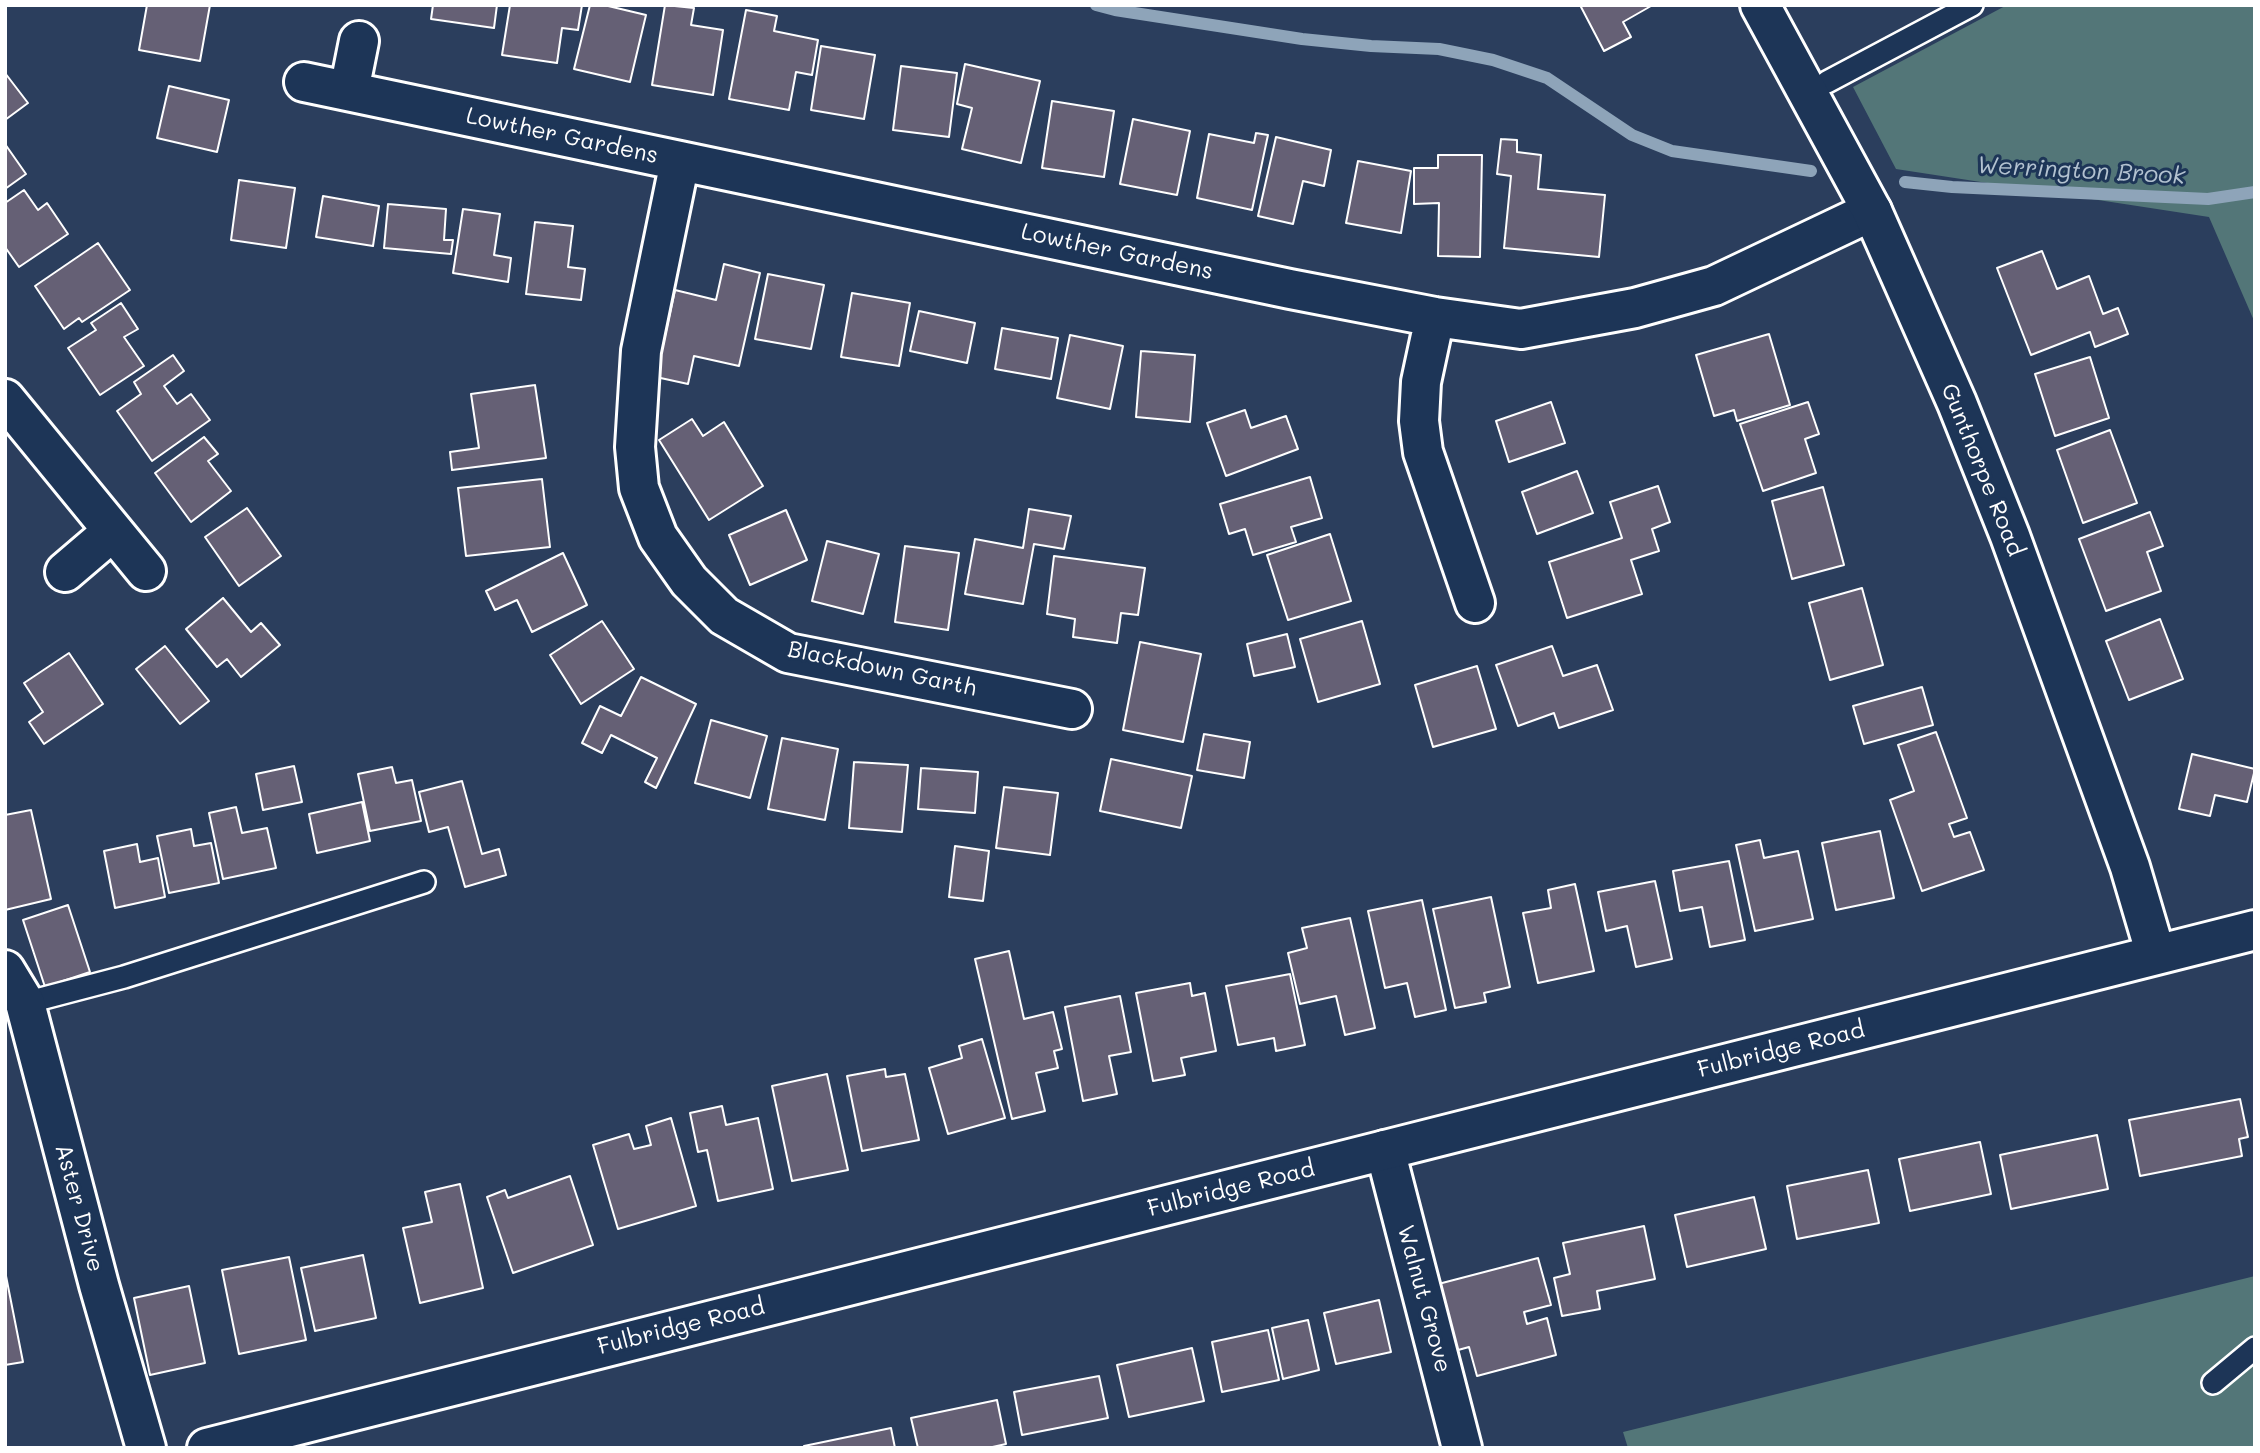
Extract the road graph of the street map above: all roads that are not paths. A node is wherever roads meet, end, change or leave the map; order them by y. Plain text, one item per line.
1 (1760, 5) edge
2 (1972, 5) edge
3 (359, 41) dead end
4 (304, 82) dead end
5 (1827, 82) dead end
6 (348, 91) junction
7 (680, 161) junction
8 (1872, 211) junction
9 (1435, 317) junction
10 (5, 399) edge
11 (113, 531) junction
12 (146, 571) dead end
13 (65, 572) dead end
14 (1475, 603) dead end
15 (1072, 709) dead end
16 (425, 882) dead end
17 (2253, 937) edge
18 (2156, 955) junction
19 (5, 970) edge
20 (25, 1003) junction
21 (1385, 1150) junction
22 (2255, 1348) edge
23 (2213, 1382) dead end
24 (146, 1448) edge
25 (207, 1448) edge
26 (1462, 1448) edge

1 - 8 street, Gunthorpe Road
2 - 5 lane
3 - 6 street
4 - 6 street, Lowther Gardens
6 - 7 street, Lowther Gardens
7 - 9 street, Lowther Gardens
7 - 15 street, Blackdown Garth
8 - 9 street, Lowther Gardens
8 - 18 street, Gunthorpe Road
9 - 14 street
10 - 11 street
11 - 12 street
11 - 13 street
16 - 20 lane
17 - 18 street, Fulbridge Road
18 - 21 street, Fulbridge Road
19 - 20 street, Aster Drive
20 - 24 street, Aster Drive
21 - 25 street, Fulbridge Road
21 - 26 street, Walnut Grove
22 - 23 lane

